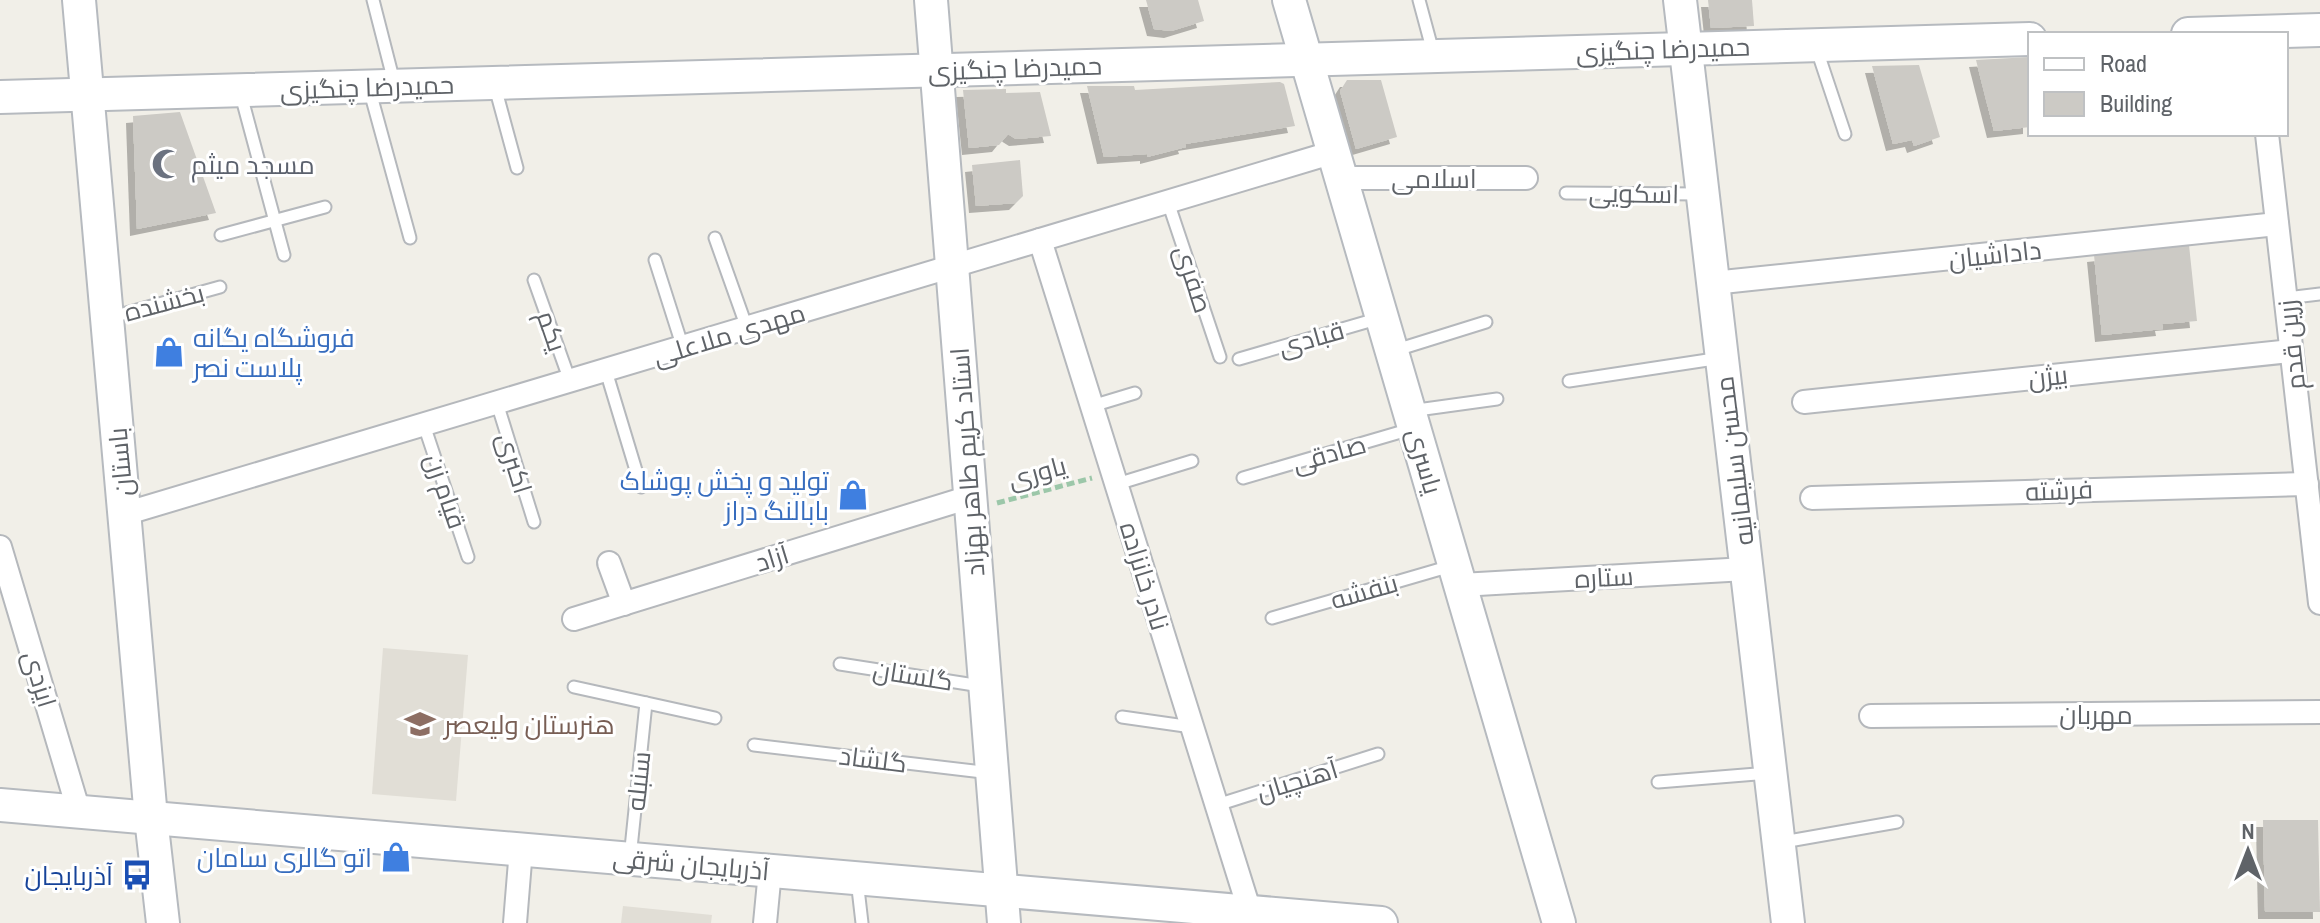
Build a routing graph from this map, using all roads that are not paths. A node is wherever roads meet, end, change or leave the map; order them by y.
1 (79, 0) edge
2 (373, 0) edge
3 (931, 0) edge
4 (1289, 0) edge
5 (1419, 0) edge
6 (1680, 0) edge
7 (2320, 30) edge
8 (2277, 32) edge
9 (2028, 39) edge
10 (1815, 45) junction
11 (1685, 49) junction
12 (1434, 56) junction
13 (1307, 59) junction
14 (937, 70) junction
15 (494, 83) junction
16 (382, 87) junction
17 (240, 90) junction
18 (88, 95) junction
19 (0, 97) edge
20 (1845, 134) dead end
21 (2267, 136) edge
22 (1338, 165) junction
23 (517, 168) dead end
24 (1526, 178) dead end
25 (1566, 193) dead end
26 (1702, 194) junction
27 (1168, 202) junction
28 (325, 207) dead end
29 (275, 221) junction
30 (2277, 224) junction
31 (221, 235) dead end
32 (410, 238) dead end
33 (715, 238) dead end
34 (1040, 240) junction
35 (284, 255) dead end
36 (655, 260) dead end
37 (952, 267) junction
38 (534, 280) dead end
39 (1713, 283) junction
40 (220, 287) dead end
41 (2320, 294) edge
42 (2286, 298) junction
43 (1382, 317) junction
44 (107, 318) junction
45 (1486, 322) dead end
46 (747, 328) junction
47 (683, 348) junction
48 (1392, 351) junction
49 (2291, 351) junction
50 (1220, 357) dead end
51 (1721, 358) junction
52 (1239, 359) dead end
53 (606, 371) junction
54 (570, 381) junction
55 (1569, 381) dead end
56 (1135, 393) dead end
57 (1497, 399) dead end
58 (1804, 402) dead end
59 (497, 403) junction
60 (1092, 406) junction
61 (1412, 420) junction
62 (424, 425) junction
63 (1192, 461) dead end
64 (1243, 478) dead end
65 (1115, 479) junction
66 (2307, 484) junction
67 (641, 487) dead end
68 (1812, 498) dead end
69 (970, 504) junction
70 (124, 514) junction
71 (534, 522) dead end
72 (0, 547) edge
73 (468, 557) dead end
74 (609, 563) dead end
75 (1746, 569) junction
76 (1458, 575) junction
77 (2320, 603) edge
78 (624, 604) junction
79 (1272, 618) dead end
80 (574, 619) dead end
81 (840, 664) dead end
82 (574, 687) dead end
83 (985, 687) junction
84 (646, 703) junction
85 (2320, 712) edge
86 (1871, 716) dead end
87 (1122, 717) dead end
88 (715, 718) dead end
89 (1192, 727) junction
90 (754, 745) dead end
91 (1378, 754) dead end
92 (1770, 772) junction
93 (992, 773) junction
94 (1658, 782) dead end
95 (0, 805) edge
96 (1217, 805) junction
97 (79, 812) junction
98 (151, 818) junction
99 (1897, 822) dead end
100 (1778, 843) junction
101 (521, 849) junction
102 (630, 859) junction
103 (770, 871) junction
104 (857, 878) junction
105 (1001, 891) junction
106 (1250, 912) junction
107 (1303, 920) edge
108 (163, 923) edge
109 (515, 923) edge
110 (765, 923) edge
111 (862, 923) edge
112 (1004, 923) edge
113 (1372, 923) edge
114 (1381, 923) edge
115 (1559, 923) edge
116 (1788, 923) edge

1 - 18 street, باستان
2 - 16 lane
3 - 14 street, استاد کریم طاهر بهزاد
4 - 13 street, یاسری
5 - 12 lane
6 - 11 street, محسن سلیمانیه
7 - 8 street
9 - 10 street, حمیدرضا چنگیزی
10 - 11 street, حمیدرضا چنگیزی
10 - 20 lane
11 - 12 street, حمیدرضا چنگیزی
11 - 26 street, محسن سلیمانیه
12 - 13 street, حمیدرضا چنگیزی
13 - 14 street, حمیدرضا چنگیزی
13 - 22 street, یاسری
14 - 15 street, حمیدرضا چنگیزی
14 - 37 street, استاد کریم طاهر بهزاد
15 - 16 street, حمیدرضا چنگیزی
15 - 23 lane
16 - 17 street, حمیدرضا چنگیزی
16 - 32 lane
17 - 18 street, حمیدرضا چنگیزی
17 - 29 lane
18 - 19 street, حمیدرضا چنگیزی
18 - 44 street, باستان
21 - 30 street, زرین قدم
22 - 24 street, اسلامی
22 - 27 street, مهدی ملاعلی
22 - 43 street, یاسری
25 - 26 lane, اسکویی
26 - 39 street, محسن سلیمانیه
27 - 34 street, مهدی ملاعلی
27 - 50 lane, صفری
28 - 29 lane
29 - 31 lane
29 - 35 lane
30 - 39 street, داداشیان
30 - 42 street, زرین قدم
33 - 46 lane
34 - 37 street, مهدی ملاعلی
34 - 60 street, نادر خانزاده
36 - 47 lane
37 - 46 street, مهدی ملاعلی
37 - 69 street, استاد کریم طاهر بهزاد
38 - 54 lane, یکم
39 - 51 street, محسن سلیمانیه
40 - 44 lane, بخشنده
41 - 42 lane
42 - 49 street, زرین قدم
43 - 48 street, یاسری
43 - 52 lane, قبادی
44 - 70 street, باستان
45 - 48 lane
46 - 47 street, مهدی ملاعلی
47 - 53 street, مهدی ملاعلی
48 - 61 street, یاسری
49 - 58 street, بیژن
49 - 66 street, زرین قدم
51 - 55 lane
51 - 75 street, محسن سلیمانیه
53 - 54 street, مهدی ملاعلی
53 - 67 lane
54 - 59 street, مهدی ملاعلی
56 - 60 lane
57 - 61 lane, صادقی
59 - 62 street, مهدی ملاعلی
59 - 71 lane, اکبری
60 - 65 street, نادر خانزاده
61 - 64 lane, صادقی
61 - 76 street, یاسری
62 - 70 street, مهدی ملاعلی
62 - 73 lane, قیام زن
63 - 65 lane
65 - 89 street, نادر خانزاده
66 - 68 street, فرشته
66 - 77 street, زرین قدم
69 - 78 street, آزاد
69 - 83 street, استاد کریم طاهر بهزاد
70 - 98 street, باستان
72 - 97 street, ایزدی
74 - 78 street
75 - 76 street, ستاره
75 - 92 street, محسن سلیمانیه
76 - 79 lane, بنفشه
76 - 115 street, یاسری
78 - 80 street, آزاد
81 - 83 lane, گلستان
82 - 84 lane
83 - 93 street, استاد کریم طاهر بهزاد
84 - 88 lane
84 - 102 lane, سنبله
85 - 86 street, مهربان
87 - 89 lane
89 - 96 street, نادر خانزاده
90 - 93 lane, گلشاد
91 - 96 lane, آهنچیان
92 - 94 lane
92 - 100 street, محسن سلیمانیه
93 - 105 street, استاد کریم طاهر بهزاد
95 - 97 street, آذربایجان شرقی
96 - 106 street, نادر خانزاده
97 - 98 street, آذربایجان شرقی
98 - 101 street, آذربایجان شرقی
98 - 108 street, باستان
99 - 100 lane
100 - 116 street, محسن سلیمانیه
101 - 102 street, آذربایجان شرقی
101 - 109 street
102 - 103 street, آذربایجان شرقی
103 - 104 street, آذربایجان شرقی
103 - 110 street
104 - 105 street, آذربایجان شرقی
104 - 111 lane
105 - 106 street, آذربایجان شرقی
105 - 112 street, استاد کریم طاهر بهزاد
106 - 107 street, آذربایجان شرقی
107 - 113 street, آذربایجان شرقی
113 - 114 street, آذربایجان شرقی

